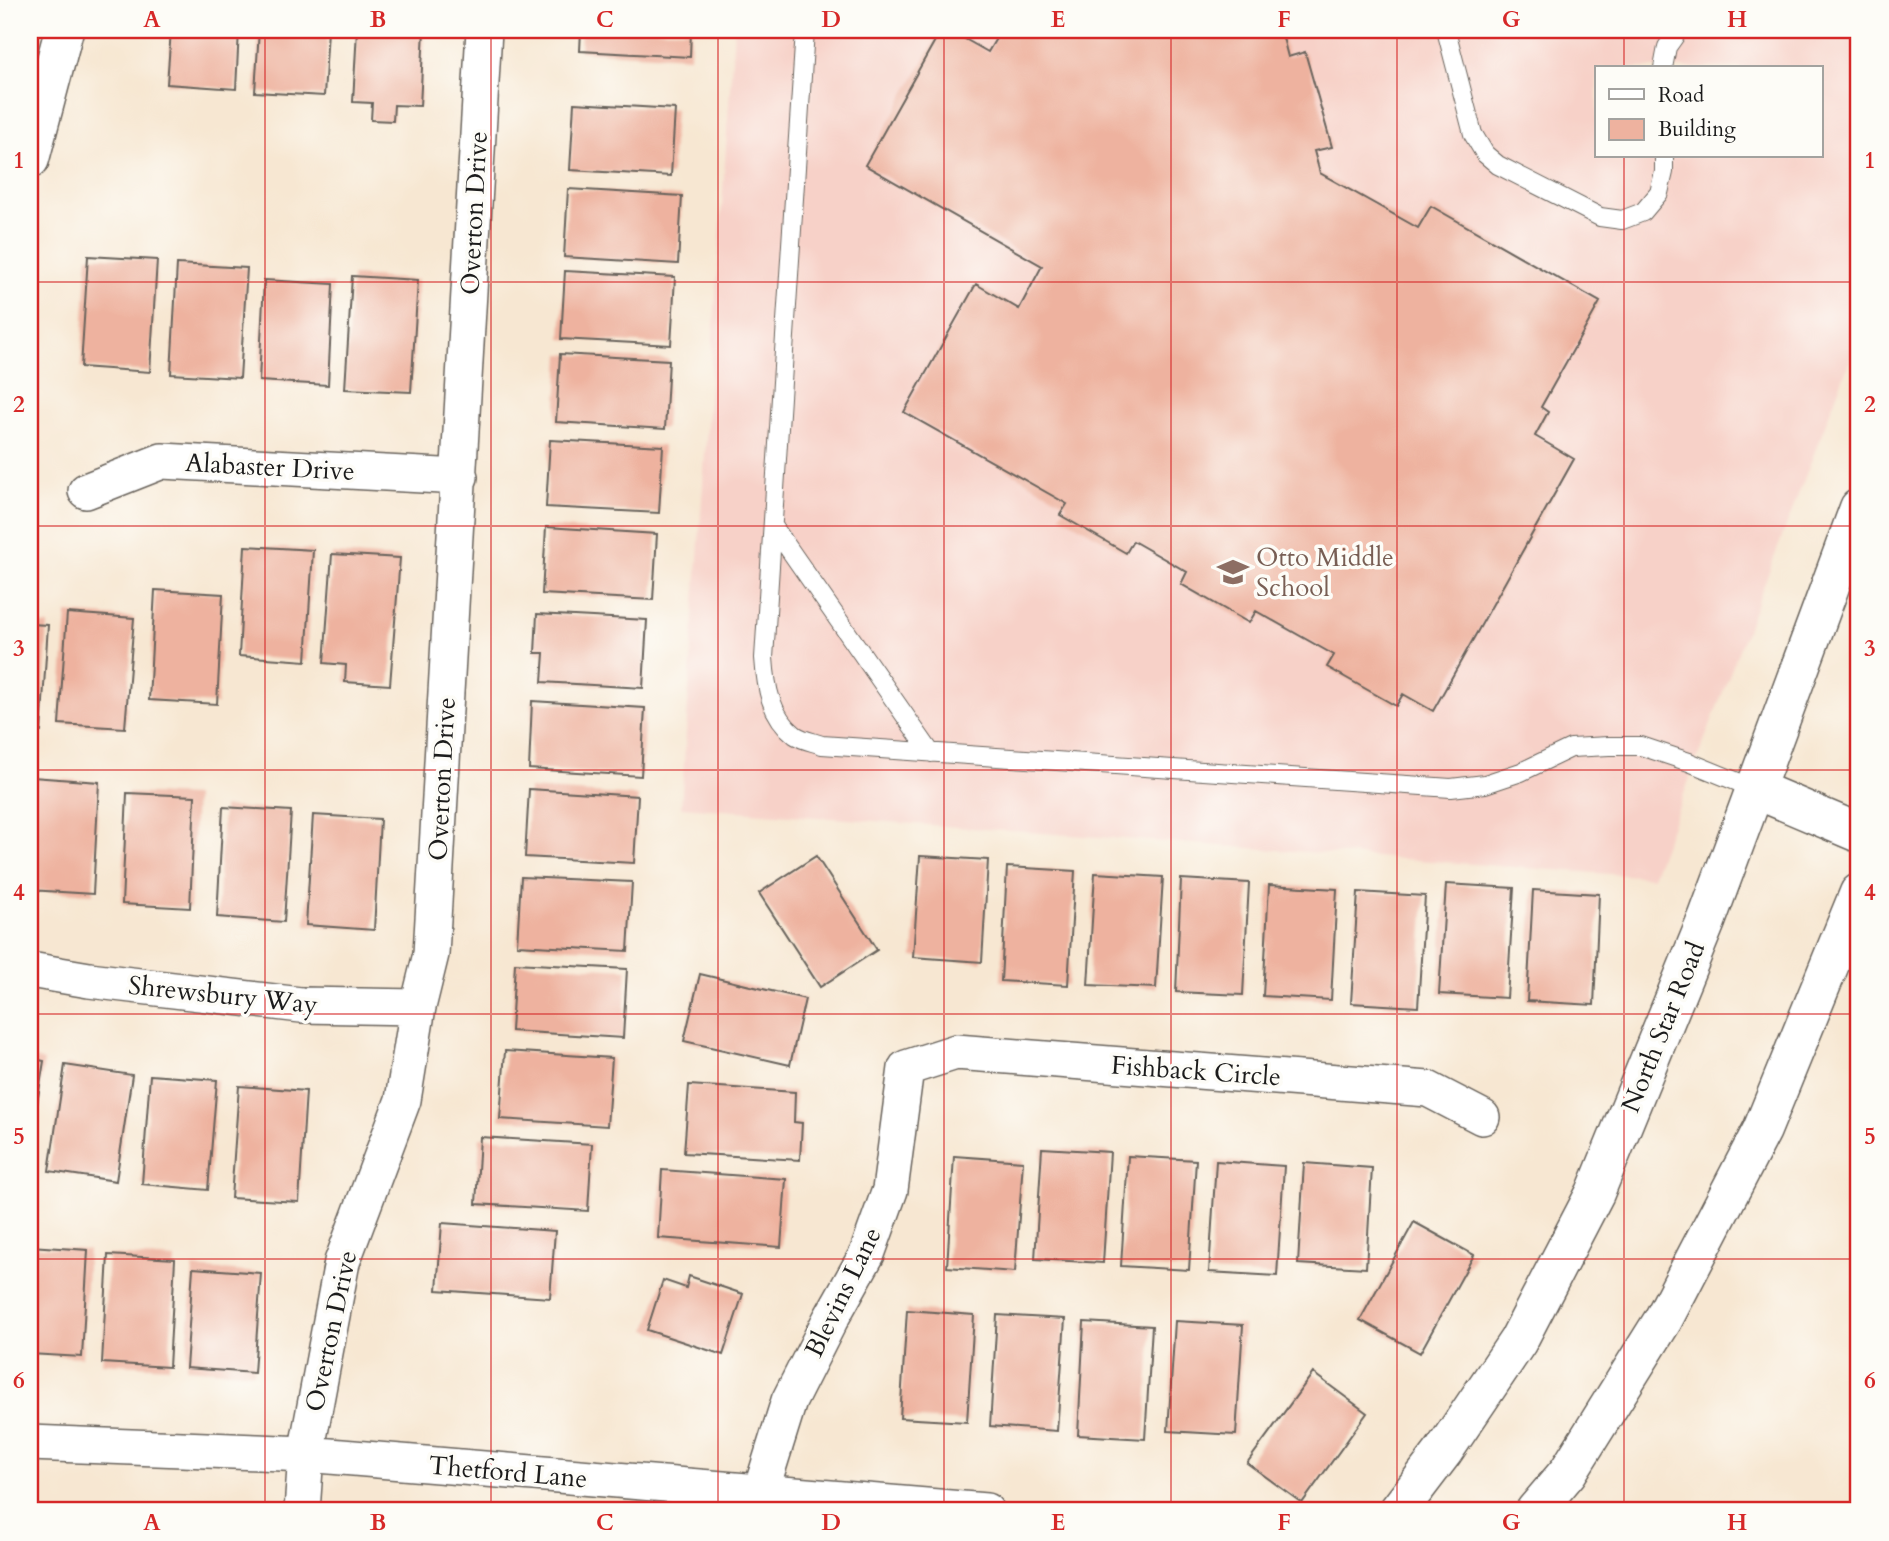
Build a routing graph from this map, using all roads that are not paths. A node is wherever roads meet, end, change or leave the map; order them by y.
1 (64, 30) edge
2 (484, 30) edge
3 (805, 30) edge
4 (1446, 30) edge
5 (1679, 30) edge
6 (1663, 66) edge
7 (1664, 158) edge
8 (30, 159) edge
9 (460, 477) junction
10 (86, 491) dead end
11 (1859, 508) edge
12 (773, 526) junction
13 (931, 754) junction
14 (1755, 789) junction
15 (1859, 833) edge
16 (1859, 893) edge
17 (30, 970) edge
18 (418, 1007) junction
19 (906, 1068) joint
20 (1482, 1117) dead end
21 (30, 1443) edge
22 (306, 1454) junction
23 (759, 1502) edge
24 (302, 1511) edge
25 (986, 1511) edge
26 (1398, 1511) edge
27 (1535, 1511) edge

1 - 8 main road
2 - 9 street, Overton Drive
3 - 12 lane
4 - 7 lane
5 - 6 lane
9 - 10 street, Alabaster Drive
9 - 18 street, Overton Drive
11 - 14 main road, North Star Road
12 - 13 lane
12 - 13 lane
13 - 14 lane
14 - 15 main road
14 - 26 main road, North Star Road
16 - 27 main road
17 - 18 street, Shrewsbury Way
18 - 22 street, Overton Drive
19 - 20 street, Fishback Circle
19 - 23 street, Blevins Lane
21 - 22 street, Thetford Lane
22 - 23 street, Thetford Lane
22 - 24 street, Overton Drive
23 - 25 street, Thetford Lane

